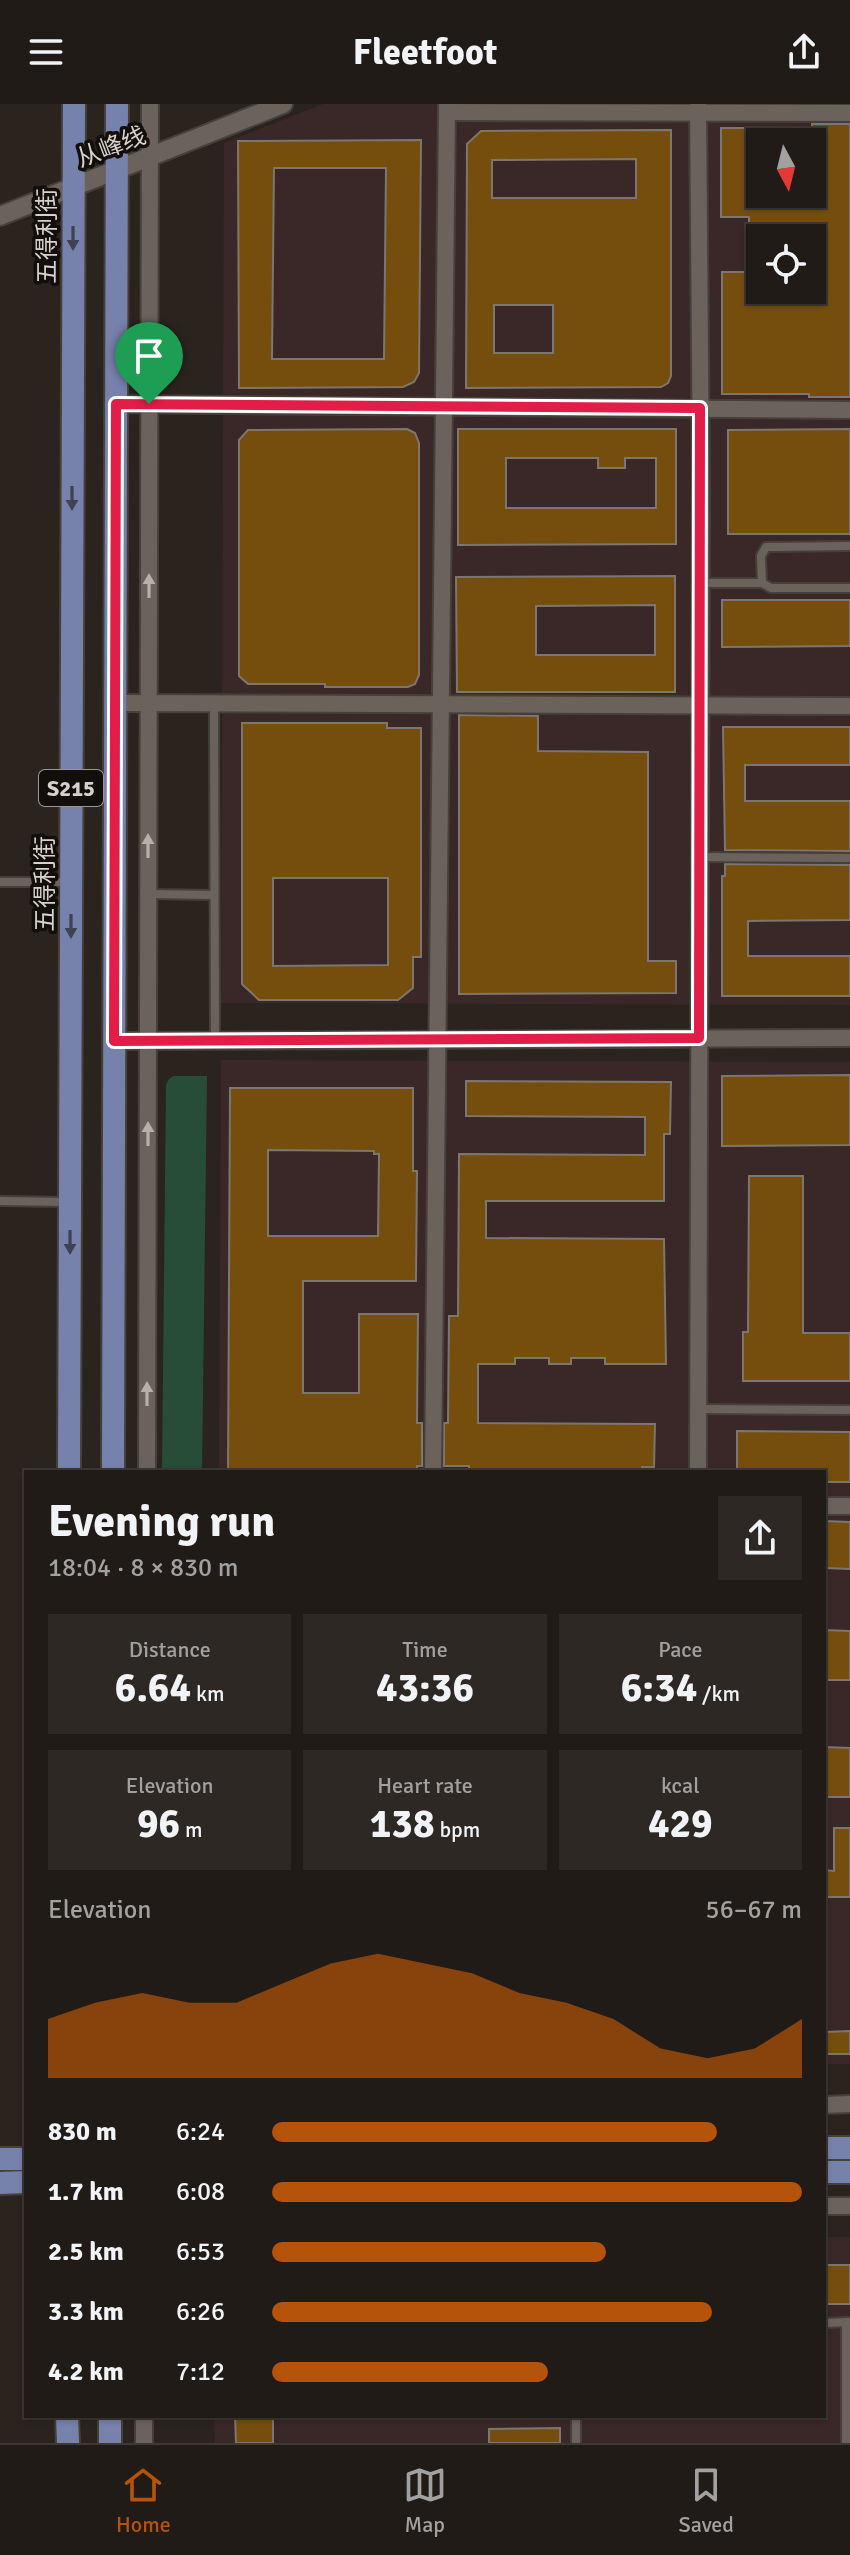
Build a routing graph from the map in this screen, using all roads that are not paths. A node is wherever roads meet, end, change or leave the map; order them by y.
1 (74, 104) edge
2 (117, 104) edge
3 (150, 104) edge
4 (283, 104) edge
5 (447, 108) edge
6 (698, 108) edge
7 (850, 113) edge
8 (150, 158) junction
9 (117, 171) junction
10 (73, 187) junction
11 (0, 216) edge
12 (116, 404) junction
13 (149, 404) junction
14 (444, 407) junction
15 (700, 408) junction
16 (850, 410) edge
17 (850, 546) edge
18 (700, 583) junction
19 (762, 583) junction
20 (850, 588) edge
21 (115, 703) junction
22 (149, 704) junction
23 (214, 704) junction
24 (441, 705) junction
25 (700, 706) junction
26 (850, 706) edge
27 (699, 857) junction
28 (850, 858) edge
29 (0, 882) edge
30 (71, 882) junction
31 (148, 894) junction
32 (214, 895) junction
33 (699, 1038) junction
34 (850, 1038) edge
35 (437, 1040) junction
36 (114, 1041) junction
37 (148, 1041) junction
38 (215, 1041) junction
39 (0, 1201) edge
40 (70, 1202) junction
41 (698, 1409) junction
42 (850, 1410) edge
43 (69, 1470) edge
44 (113, 1470) edge
45 (147, 1470) edge
46 (433, 1470) edge
47 (698, 1470) edge
48 (826, 1506) edge
49 (850, 1506) edge
50 (850, 2104) edge
51 (826, 2105) edge
52 (826, 2148) edge
53 (850, 2148) edge
54 (0, 2159) edge
55 (24, 2159) edge
56 (826, 2172) edge
57 (850, 2172) edge
58 (24, 2182) edge
59 (0, 2183) edge
60 (826, 2206) edge
61 (850, 2206) edge
62 (848, 2322) edge
63 (826, 2323) edge
64 (67, 2418) edge
65 (110, 2418) edge
66 (144, 2418) edge
67 (576, 2418) edge
68 (68, 2443) edge
69 (110, 2443) edge
70 (144, 2443) edge
71 (576, 2443) edge
72 (846, 2443) edge

1 - 10 main road, 五得利街 / S215
2 - 9 main road, S215
3 - 8 street
4 - 8 street, 从峰线
5 - 6 street
5 - 14 street
6 - 7 street
6 - 15 street
8 - 9 street, 从峰线
8 - 13 street
9 - 10 street, 从峰线
9 - 12 main road, S215
10 - 11 street, 从峰线
10 -> 30 main road, 五得利街 / S215
12 - 13 street
12 - 21 main road, S215
13 - 14 street
22 -> 13 street
14 - 15 street
14 - 24 street
15 - 16 street
15 - 18 street
17 - 19 lane
18 - 19 lane
18 - 25 street
19 - 20 lane
21 - 22 street
21 - 36 main road, S215
22 - 23 street
31 -> 22 street
23 - 24 street
23 - 32 lane
24 - 25 street
24 - 35 street
25 - 26 street
25 - 27 street
27 - 28 lane
27 - 33 street
29 - 30 lane
30 -> 40 main road, 五得利街 / S215
31 - 32 lane
31 - 37 street
32 - 38 lane
33 - 34 street
33 - 35 street
33 - 41 street
35 - 38 street
35 - 46 street
36 - 37 street
36 - 44 main road, S215
37 - 38 street
45 -> 37 street
39 - 40 lane
40 -> 43 main road, 五得利街 / S215
41 - 42 lane
41 - 47 street
48 - 49 street
50 - 51 street
52 - 53 main road
54 - 55 main road
56 - 57 main road
58 - 59 main road
60 - 61 street
62 - 63 lane
62 - 72 lane
64 - 68 main road
65 - 69 main road
66 - 70 street
67 - 71 lane

